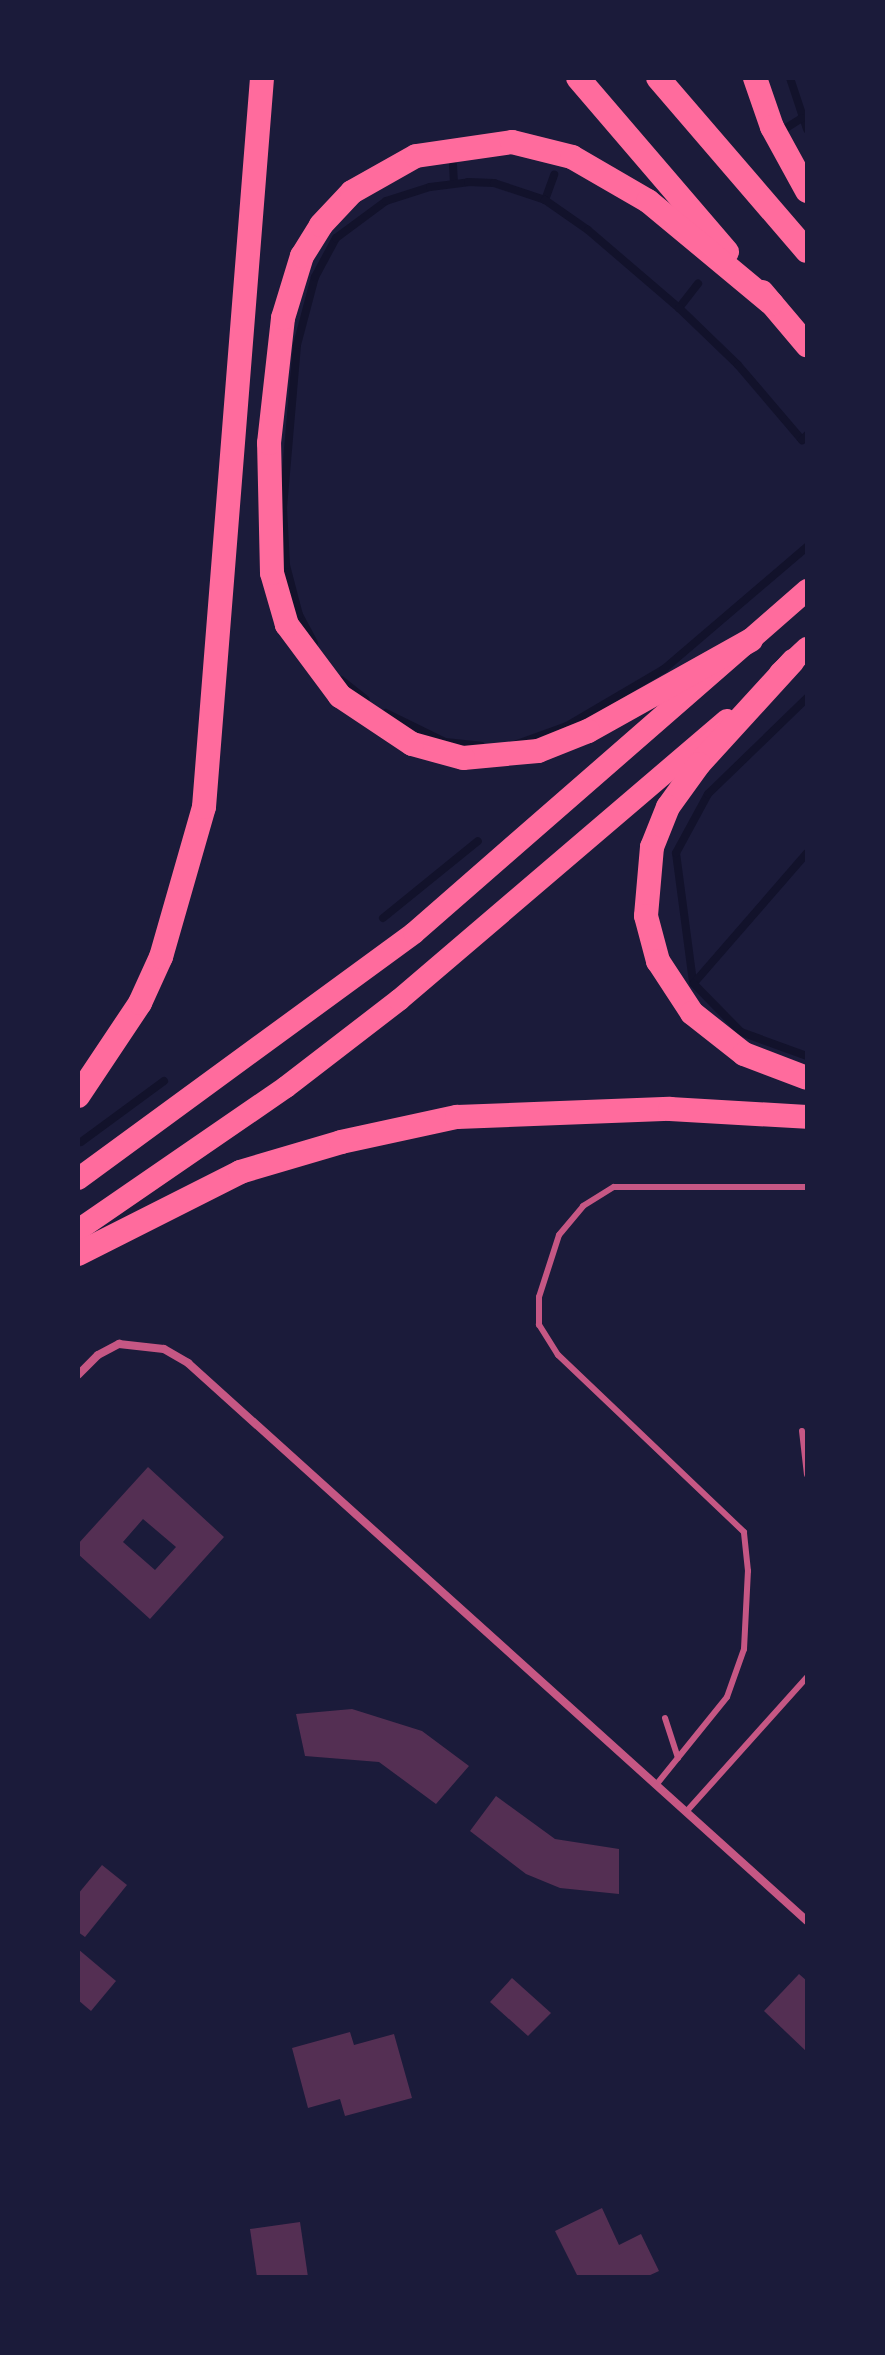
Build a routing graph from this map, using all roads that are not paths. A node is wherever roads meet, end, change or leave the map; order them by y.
1 (262, 78) edge
2 (578, 78) edge
3 (658, 78) edge
4 (755, 78) edge
5 (807, 191) edge
6 (807, 251) edge
7 (772, 304) junction
8 (807, 345) edge
9 (807, 590) edge
10 (751, 640) junction
11 (800, 654) edge
12 (807, 1078) edge
13 (78, 1096) edge
14 (807, 1117) edge
15 (78, 1179) edge
16 (807, 1187) edge
17 (78, 1230) edge
18 (78, 1254) edge
19 (78, 1375) edge
20 (802, 1431) dead end
21 (807, 1475) edge
22 (807, 1677) edge
23 (665, 1718) dead end
24 (678, 1758) junction
25 (656, 1785) junction
26 (686, 1812) junction
27 (807, 1921) edge

1 - 13 highway
2 - 7 highway
3 - 6 highway
4 - 5 highway
7 - 8 highway
7 - 10 highway
9 - 10 highway
10 - 15 highway
11 - 12 highway
11 - 17 highway
14 - 18 highway
16 - 24 lane
19 - 25 street
20 - 21 lane
22 - 26 lane
23 - 24 lane
24 - 25 lane
25 - 26 street
26 - 27 street

